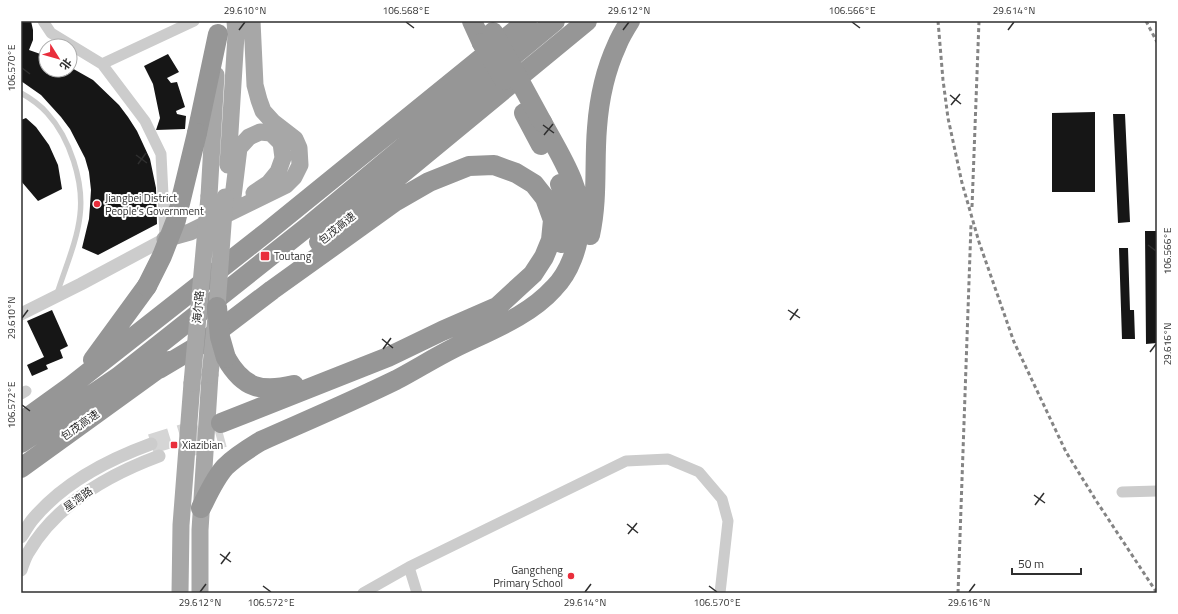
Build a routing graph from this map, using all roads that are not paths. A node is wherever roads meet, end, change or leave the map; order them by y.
1 (43, 21) edge
2 (194, 21) edge
3 (235, 21) edge
4 (252, 21) edge
5 (472, 21) edge
6 (527, 21) edge
7 (555, 21) edge
8 (587, 21) edge
9 (630, 21) edge
10 (218, 28) edge
11 (487, 32) edge
12 (102, 64) junction
13 (21, 92) edge
14 (222, 197) junction
15 (165, 239) junction
16 (56, 297) junction
17 (217, 307) junction
18 (21, 314) edge
19 (500, 316) junction
20 (442, 330) junction
21 (453, 349) junction
22 (159, 369) junction
23 (71, 386) junction
24 (103, 409) junction
25 (21, 422) edge
26 (21, 444) edge
27 (151, 444) tunnel mouth
28 (159, 456) tunnel mouth
29 (21, 468) edge
30 (21, 481) edge
31 (1157, 491) edge
32 (1122, 492) dead end
33 (201, 508) junction
34 (21, 537) edge
35 (409, 567) junction
36 (21, 570) edge
37 (180, 593) edge
38 (200, 593) edge
39 (363, 593) edge
40 (417, 593) edge
41 (720, 593) edge

1 - 12 street
2 - 12 street
3 - 14 main road, 海尔路
4 - 15 main road
5 - 11 highway
6 - 23 highway
7 - 26 highway, 包茂高速
8 - 22 highway, 包茂高速
9 - 19 highway
10 - 14 main road, 海尔路
10 - 23 highway, bridge
11 - 19 highway, bridge
11 - 19 highway, bridge
12 - 15 street
13 - 16 lane
14 - 15 main road
14 - 17 main road, 海尔路, bridge
14 - 37 main road, 海尔路, bridge
15 - 16 street
16 - 18 street
17 - 20 highway, bridge
17 - 33 main road, 海尔路, bridge
19 - 20 highway
19 - 21 highway
19 - 22 highway
20 - 21 highway
21 - 33 highway
22 - 24 highway, 包茂高速
23 - 25 highway
24 - 29 highway, 包茂高速
24 - 30 highway
27 - 34 street, 星湾路
28 - 36 street, 星湾路
31 - 32 street
33 - 38 main road, 海尔路
35 - 39 street
35 - 40 street
35 - 41 street

